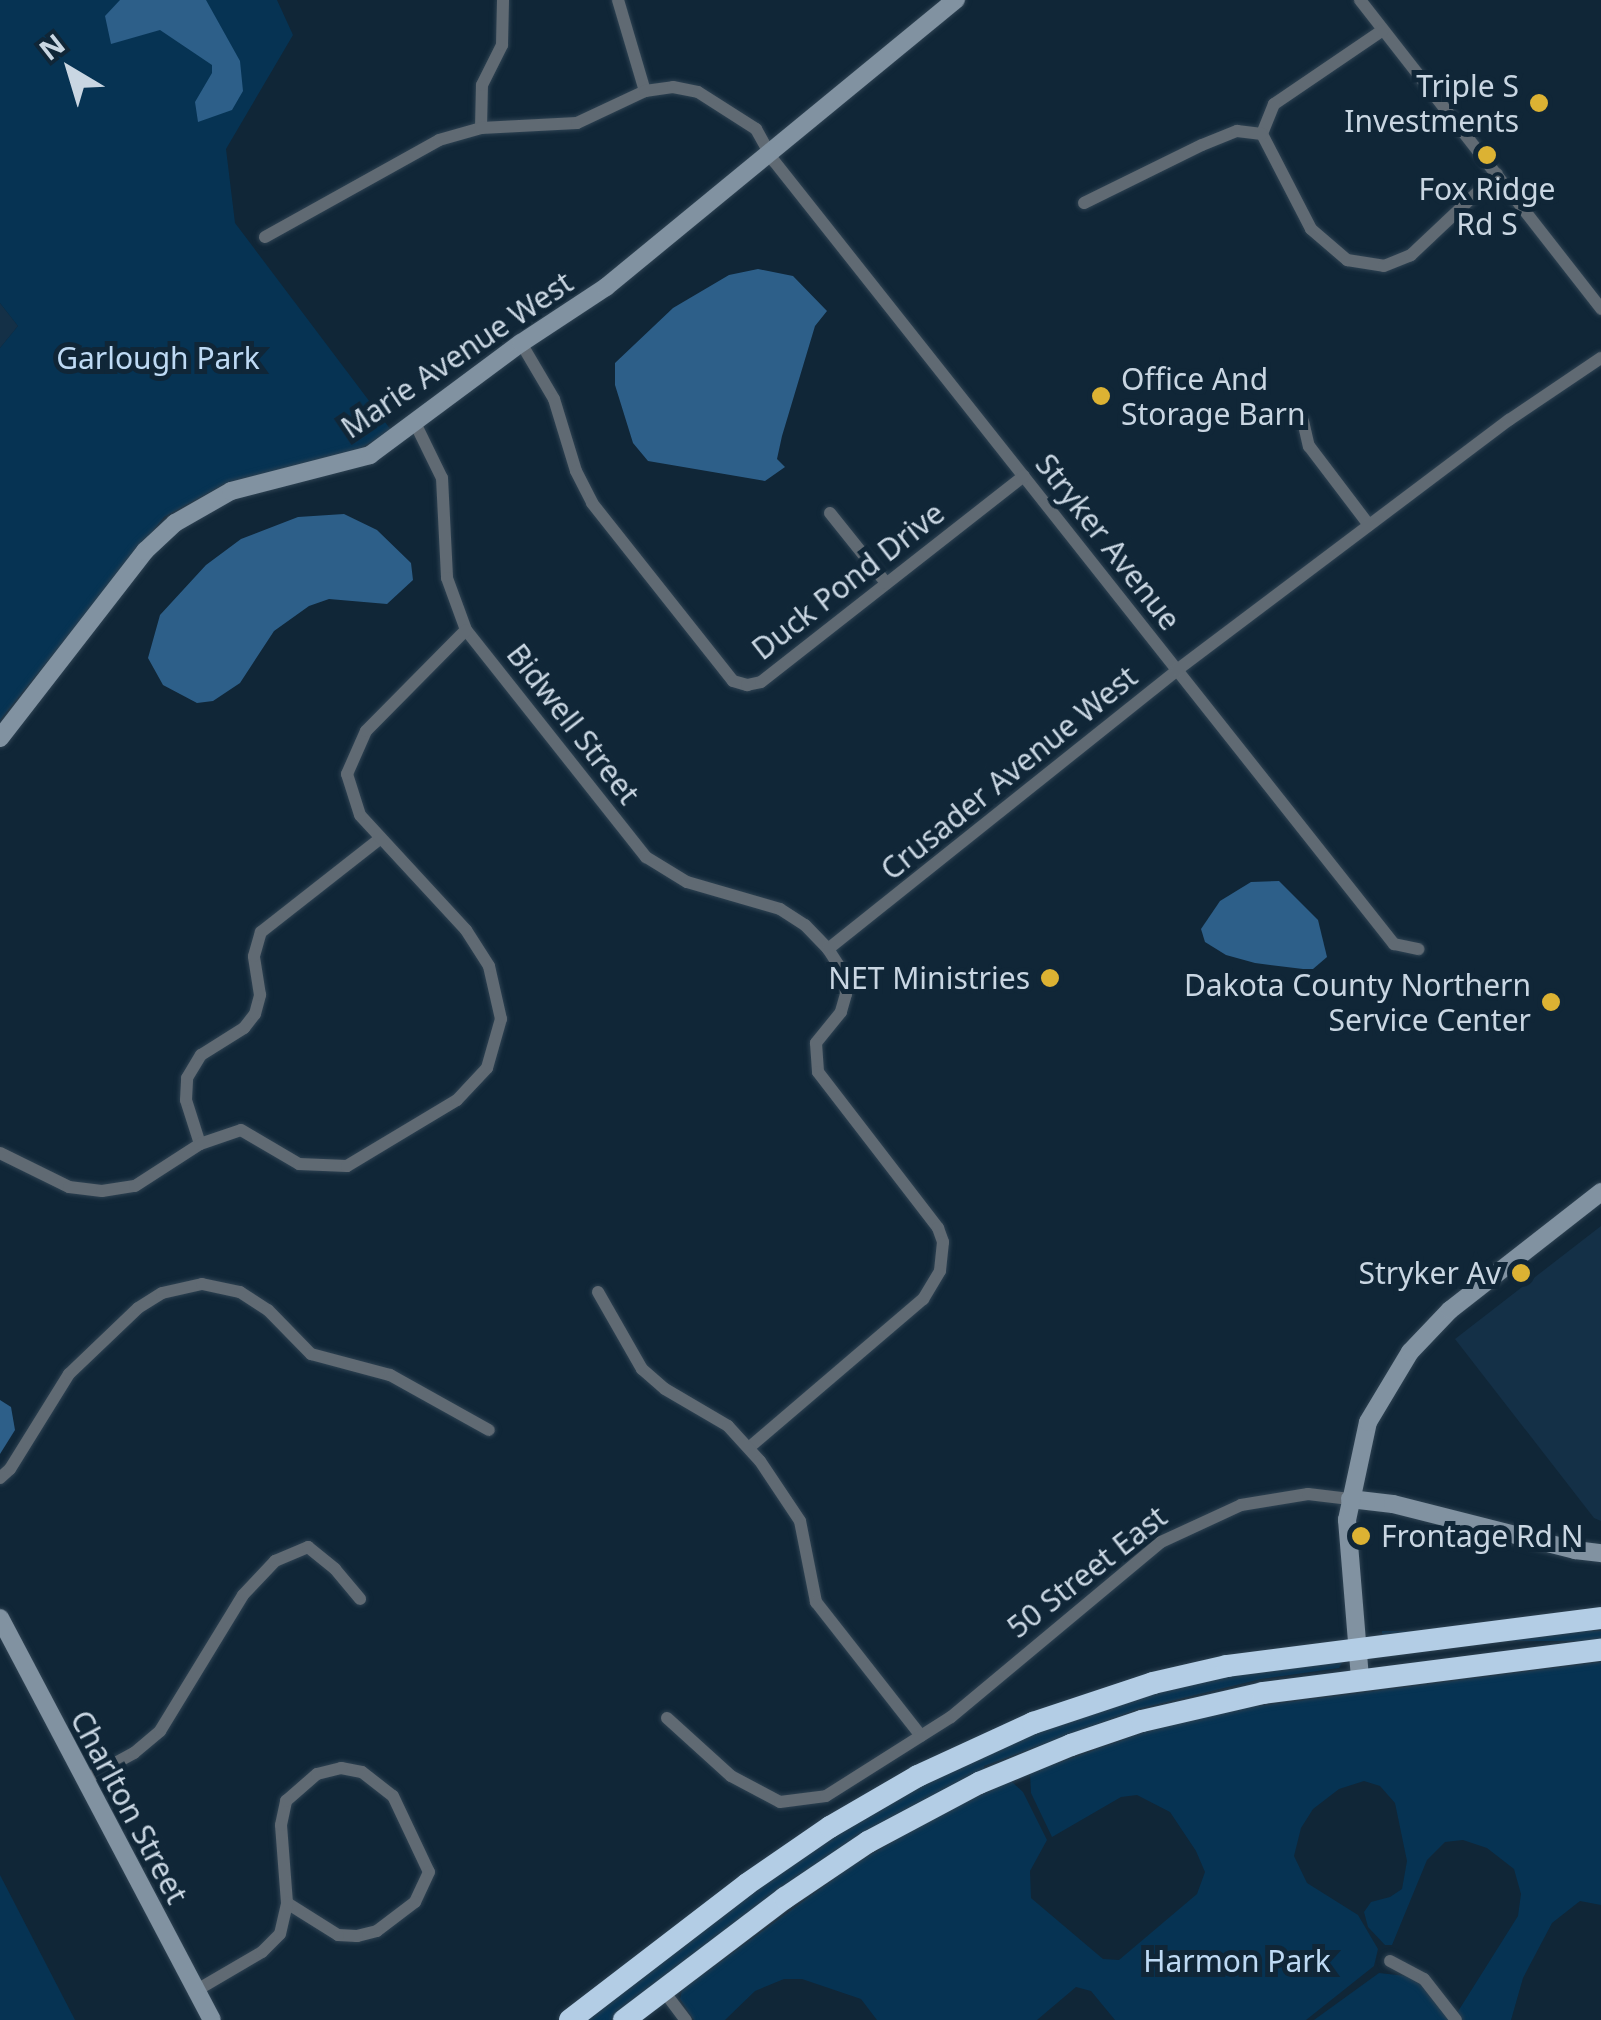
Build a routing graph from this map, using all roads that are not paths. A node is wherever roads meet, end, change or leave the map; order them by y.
1 (503, 0) edge
2 (618, 0) edge
3 (956, 0) edge
4 (1360, 0) edge
5 (1383, 30) junction
6 (645, 91) junction
7 (480, 128) junction
8 (1262, 134) junction
9 (768, 152) junction
10 (1497, 174) junction
11 (1084, 203) dead end
12 (265, 237) dead end
13 (1601, 309) edge
14 (521, 343) junction
15 (1601, 358) edge
16 (1303, 421) dead end
17 (415, 423) junction
18 (1024, 476) junction
19 (830, 513) dead end
20 (1369, 525) junction
21 (886, 584) junction
22 (466, 630) junction
23 (1177, 670) junction
24 (0, 738) edge
25 (381, 838) junction
26 (828, 949) junction
27 (1418, 949) dead end
28 (200, 1144) junction
29 (0, 1152) edge
30 (1601, 1192) edge
31 (598, 1292) dead end
32 (489, 1430) dead end
33 (750, 1448) junction
34 (0, 1478) edge
35 (1350, 1499) junction
36 (1601, 1553) edge
37 (360, 1599) dead end
38 (0, 1618) edge
39 (1601, 1618) edge
40 (1356, 1646) junction
41 (1601, 1650) edge
42 (1360, 1678) junction
43 (667, 1718) dead end
44 (921, 1736) junction
45 (84, 1780) junction
46 (287, 1902) junction
47 (1390, 1961) dead end
48 (197, 1990) junction
49 (663, 1990) junction
50 (212, 2020) edge
51 (574, 2020) edge
52 (624, 2020) edge
53 (686, 2020) edge
54 (1456, 2020) edge

1 - 7 street
2 - 6 street
3 - 9 street, Marie Avenue West
4 - 5 street
5 - 8 street
5 - 10 street
6 - 7 street
6 - 9 street, Stryker Avenue
7 - 12 street
8 - 10 street
8 - 11 street
9 - 14 street, Marie Avenue West
9 - 18 street, Stryker Avenue
10 - 13 street
14 - 17 street, Marie Avenue West
14 - 21 street, Duck Pond Drive
15 - 20 street, Crusader Avenue West
16 - 20 street
17 - 22 street, Bidwell Street
17 - 24 street, Marie Avenue West
18 - 21 street, Duck Pond Drive
18 - 23 street, Stryker Avenue
19 - 21 street
20 - 23 street, Crusader Avenue West
22 - 25 street
22 - 26 street, Bidwell Street
23 - 26 street, Crusader Avenue West
23 - 27 street, Stryker Avenue
25 - 28 street
25 - 28 street
26 - 33 street
28 - 29 street
30 - 35 street
31 - 33 street
32 - 34 street
33 - 44 street
35 - 36 street, 50 Street East
35 - 40 street
35 - 44 street, 50 Street East
37 - 45 street
38 - 45 street, Charlton Street
39 - 40 highway
40 - 42 street
40 - 51 highway
41 - 42 highway
42 - 49 highway
43 - 44 street, 50 Street East
45 - 48 street, Charlton Street
46 - 46 street
46 - 48 street
47 - 54 street
48 - 50 street, Charlton Street
49 - 52 highway
49 - 53 street

